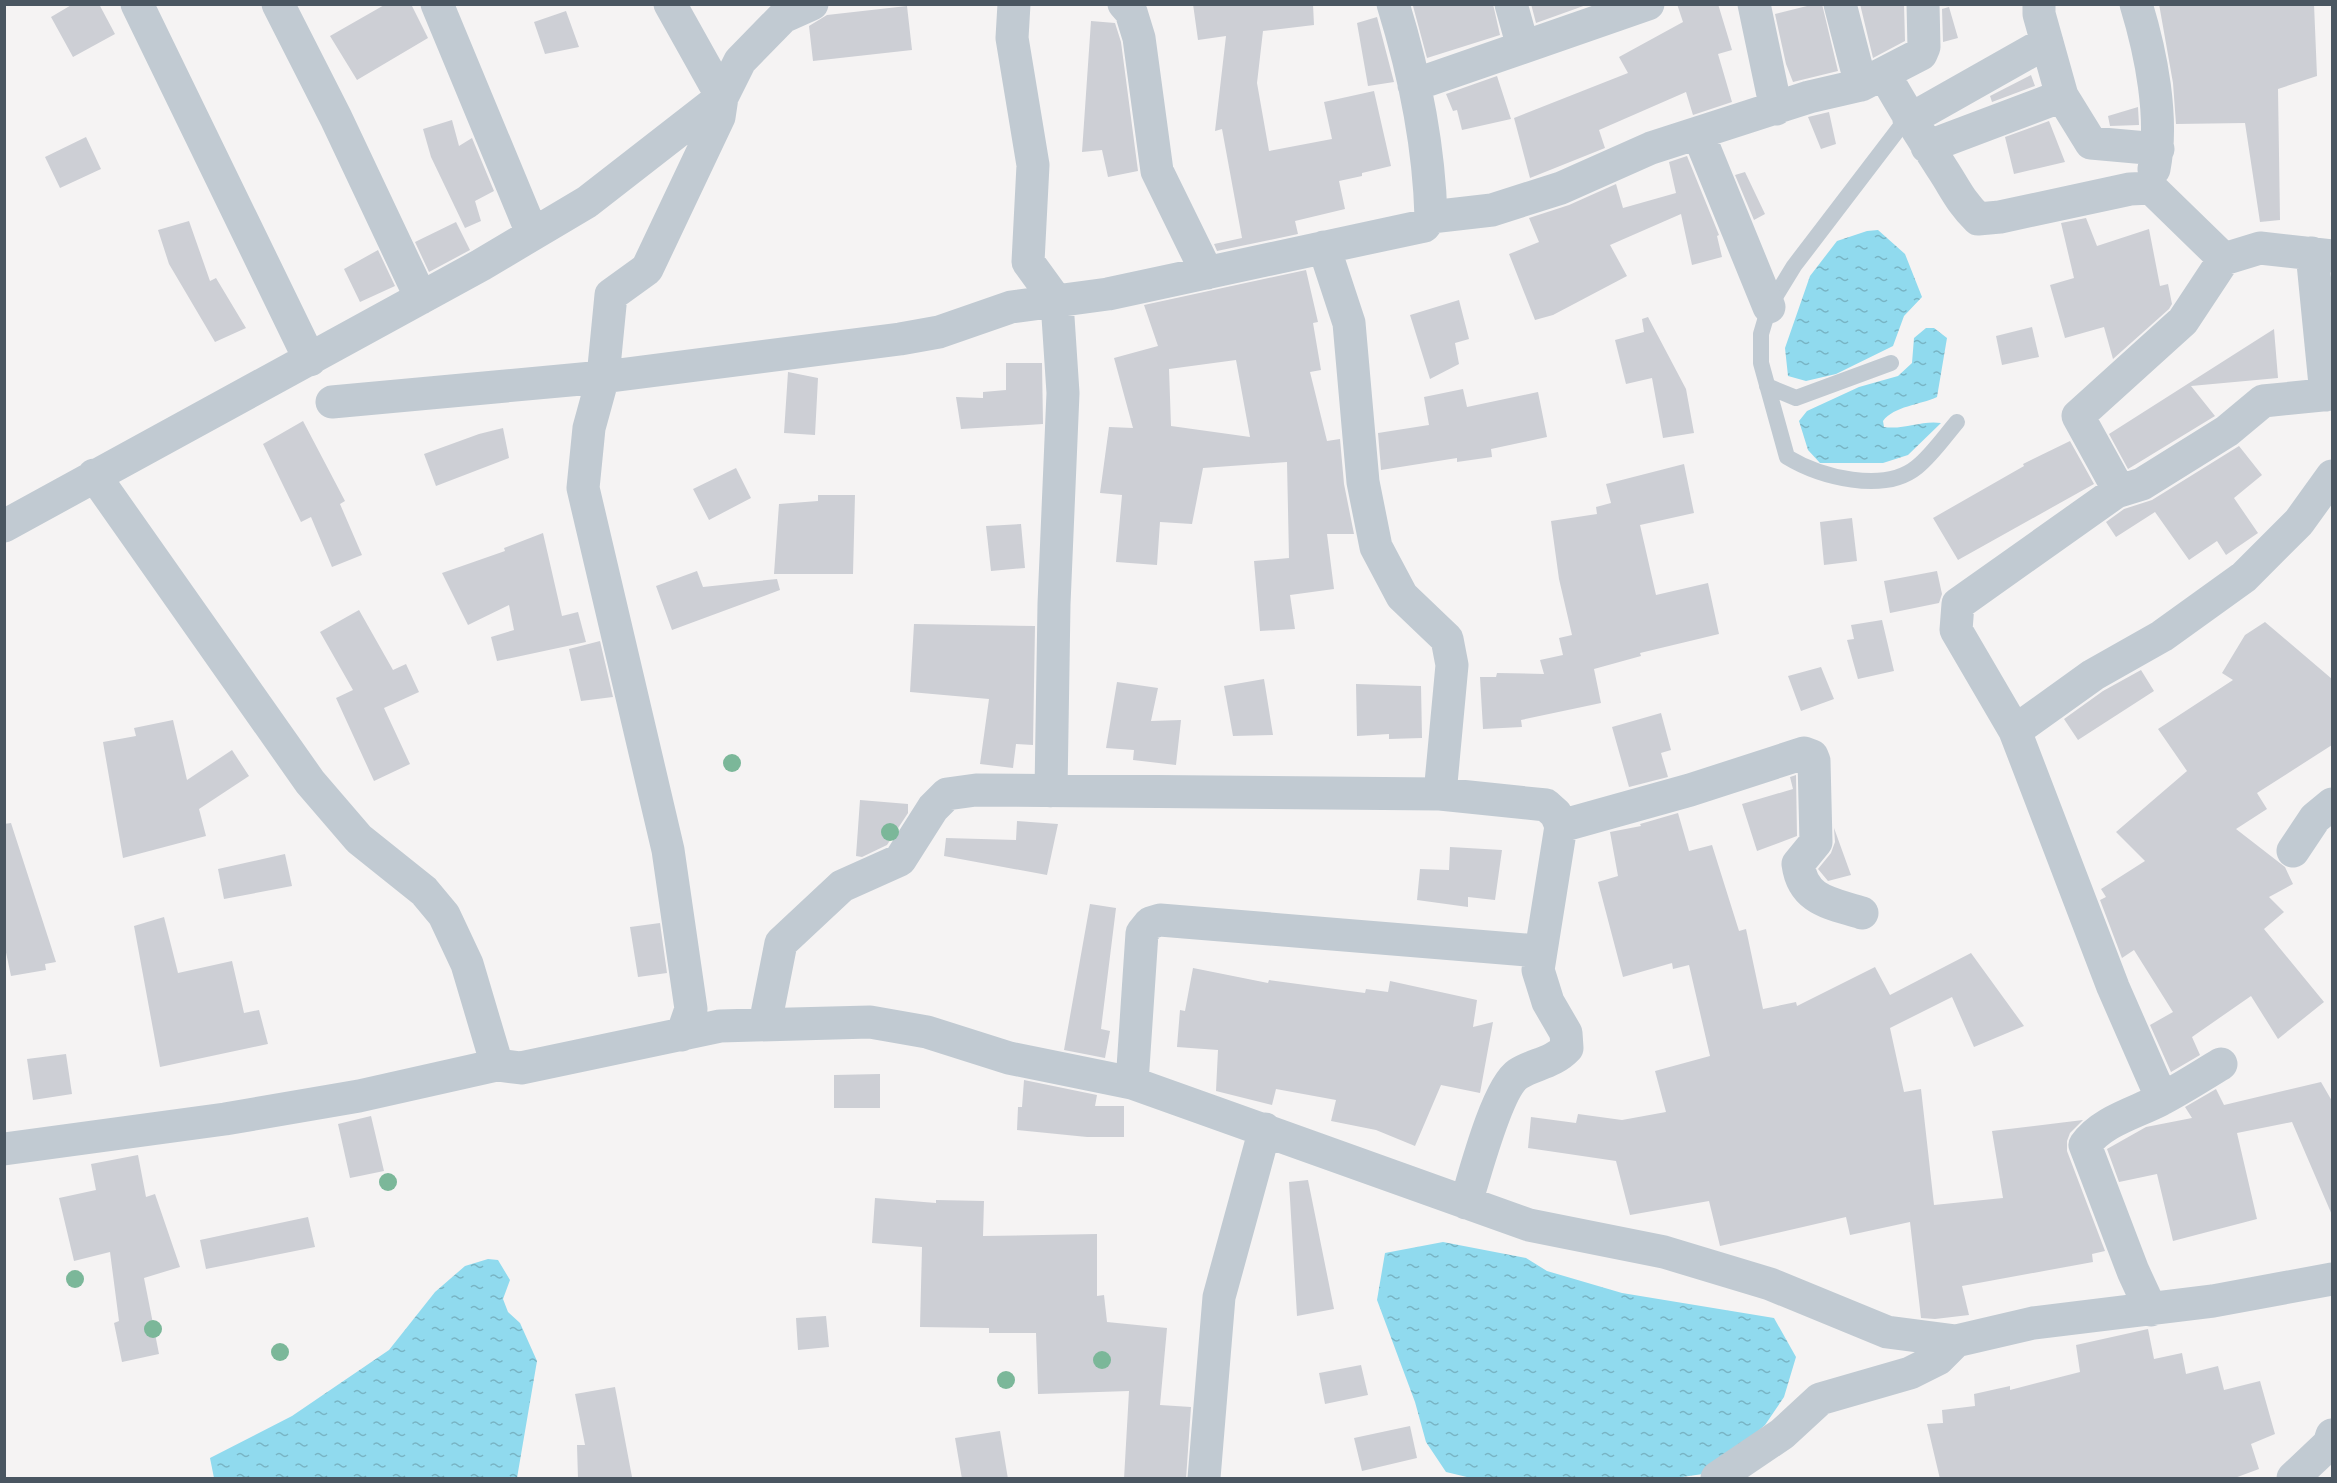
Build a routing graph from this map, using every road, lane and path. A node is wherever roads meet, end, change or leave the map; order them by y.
1 (137, 4) edge
2 (278, 4) edge
3 (437, 4) edge
4 (670, 4) edge
5 (812, 4) edge
6 (1014, 4) edge
7 (1124, 4) edge
8 (1393, 4) edge
9 (1511, 4) edge
10 (1648, 4) edge
11 (1754, 4) edge
12 (1840, 4) edge
13 (1923, 4) edge
14 (2039, 4) edge
15 (2136, 4) edge
16 (2047, 42) junction
17 (1523, 47) junction
18 (1872, 79) junction
19 (1414, 85) junction
20 (2062, 96) junction
21 (722, 98) junction
22 (1776, 109) junction
23 (1908, 119) junction
24 (1698, 133) junction
25 (1927, 147) junction
26 (2158, 149) junction
27 (2151, 188) junction
28 (1431, 217) junction
29 (532, 233) junction
30 (1324, 247) junction
31 (2322, 255) edge
32 (2224, 259) junction
33 (1207, 273) junction
34 (421, 298) junction
35 (1057, 302) junction
36 (1769, 307) junction
37 (310, 360) junction
38 (1891, 363) dead end
39 (603, 377) junction
40 (1767, 386) junction
41 (2329, 395) edge
42 (332, 402) dead end
43 (1957, 422) dead end
44 (94, 475) junction
45 (2332, 476) edge
46 (2116, 492) junction
47 (4, 526) edge
48 (2014, 731) junction
49 (1052, 791) junction
50 (1440, 794) junction
51 (2332, 804) edge
52 (1561, 826) junction
53 (2294, 851) dead end
54 (1862, 913) dead end
55 (1539, 951) junction
56 (765, 1024) junction
57 (681, 1035) junction
58 (2221, 1064) dead end
59 (497, 1065) junction
60 (1132, 1083) junction
61 (2162, 1099) junction
62 (1265, 1129) junction
63 (4, 1149) edge
64 (1466, 1203) junction
65 (2332, 1279) edge
66 (2332, 1285) edge
67 (2151, 1310) junction
68 (1956, 1341) junction
69 (2332, 1435) edge
70 (1204, 1479) edge
71 (1717, 1479) edge
72 (2293, 1479) edge

1 - 37 street
2 - 34 street
3 - 29 street
4 - 21 street
5 - 21 street
6 - 35 street
7 - 33 street
8 - 19 street
9 - 17 street
10 - 17 street
11 - 22 street
12 - 18 street
13 - 18 street
14 - 16 street
15 - 26 street
16 - 20 street
16 - 23 street
17 - 19 street
18 - 22 street
18 - 23 street
19 - 28 street
20 - 25 street
20 - 26 street
21 - 29 street
21 - 39 street
22 - 24 street
23 - 25 street
23 - 36 lane
24 - 28 street
24 - 36 street
25 - 27 street
26 - 27 street
27 - 32 street
28 - 30 street
29 - 34 street
30 - 33 street
30 - 50 street
31 - 32 street
31 - 41 street
32 - 46 street
33 - 35 street
34 - 37 street
35 - 39 street
35 - 49 street
36 - 40 lane
37 - 44 street
38 - 40 lane
39 - 42 street
39 - 57 street
40 - 43 lane
41 - 46 street
44 - 47 street
44 - 59 street
45 - 48 street
46 - 48 street
48 - 61 street
49 - 50 street
49 - 56 street
50 - 52 street
51 - 53 street
52 - 54 street
52 - 55 street
55 - 60 street
55 - 64 street
56 - 57 street
56 - 60 street
57 - 59 street
58 - 61 street
59 - 63 street
60 - 62 street
61 - 67 street
62 - 64 street
62 - 70 street
64 - 68 street
65 - 66 street
65 - 67 street
67 - 68 street
68 - 71 street
69 - 72 street

